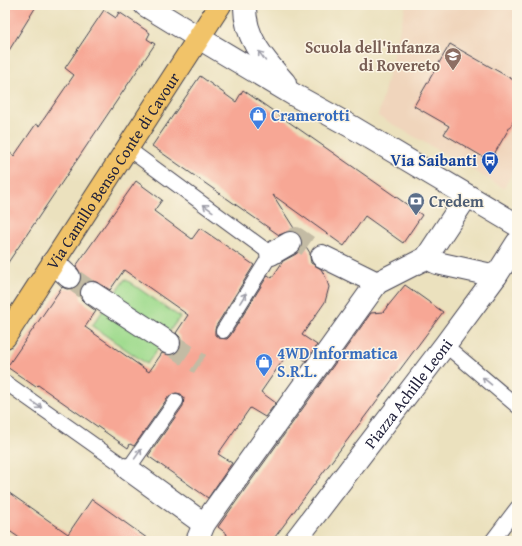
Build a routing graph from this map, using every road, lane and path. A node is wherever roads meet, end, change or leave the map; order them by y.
1 (145, 5) edge
2 (220, 5) edge
3 (245, 5) edge
4 (198, 38) junction
5 (296, 96) junction
6 (127, 148) junction
7 (467, 196) junction
8 (517, 225) edge
9 (290, 243) tunnel mouth
10 (517, 243) edge
11 (271, 254) junction
12 (322, 256) tunnel mouth
13 (426, 258) junction
14 (53, 262) junction
15 (496, 276) junction
16 (69, 277) tunnel mouth
17 (377, 283) junction
18 (92, 293) tunnel mouth
19 (222, 331) dead end
20 (5, 337) edge
21 (169, 343) tunnel mouth
22 (445, 345) junction
23 (5, 382) edge
24 (176, 401) dead end
25 (517, 406) edge
26 (128, 469) junction
27 (517, 508) edge
28 (200, 533) edge
29 (294, 541) edge
30 (492, 541) edge

1 - 4 street
2 - 4 main road, Via Camillo Benso Conte di Cavour
5 -> 3 street
4 - 5 street
4 - 6 main road, Via Camillo Benso Conte di Cavour
5 - 7 street
11 -> 6 lane
6 - 14 main road, Via Camillo Benso Conte di Cavour
7 - 8 street
7 - 13 street
9 - 11 street
10 - 15 street, Piazza Achille Leoni
19 -> 11 lane
12 - 17 street
13 - 15 street
13 - 17 street
14 - 16 street
14 - 20 main road, Via Camillo Benso Conte di Cavour
15 - 22 street, Piazza Achille Leoni
17 - 28 street
18 - 21 street
25 -> 22 lane
22 - 29 street, Piazza Achille Leoni
23 -> 26 lane
26 -> 24 lane
26 - 28 street
27 - 30 lane

